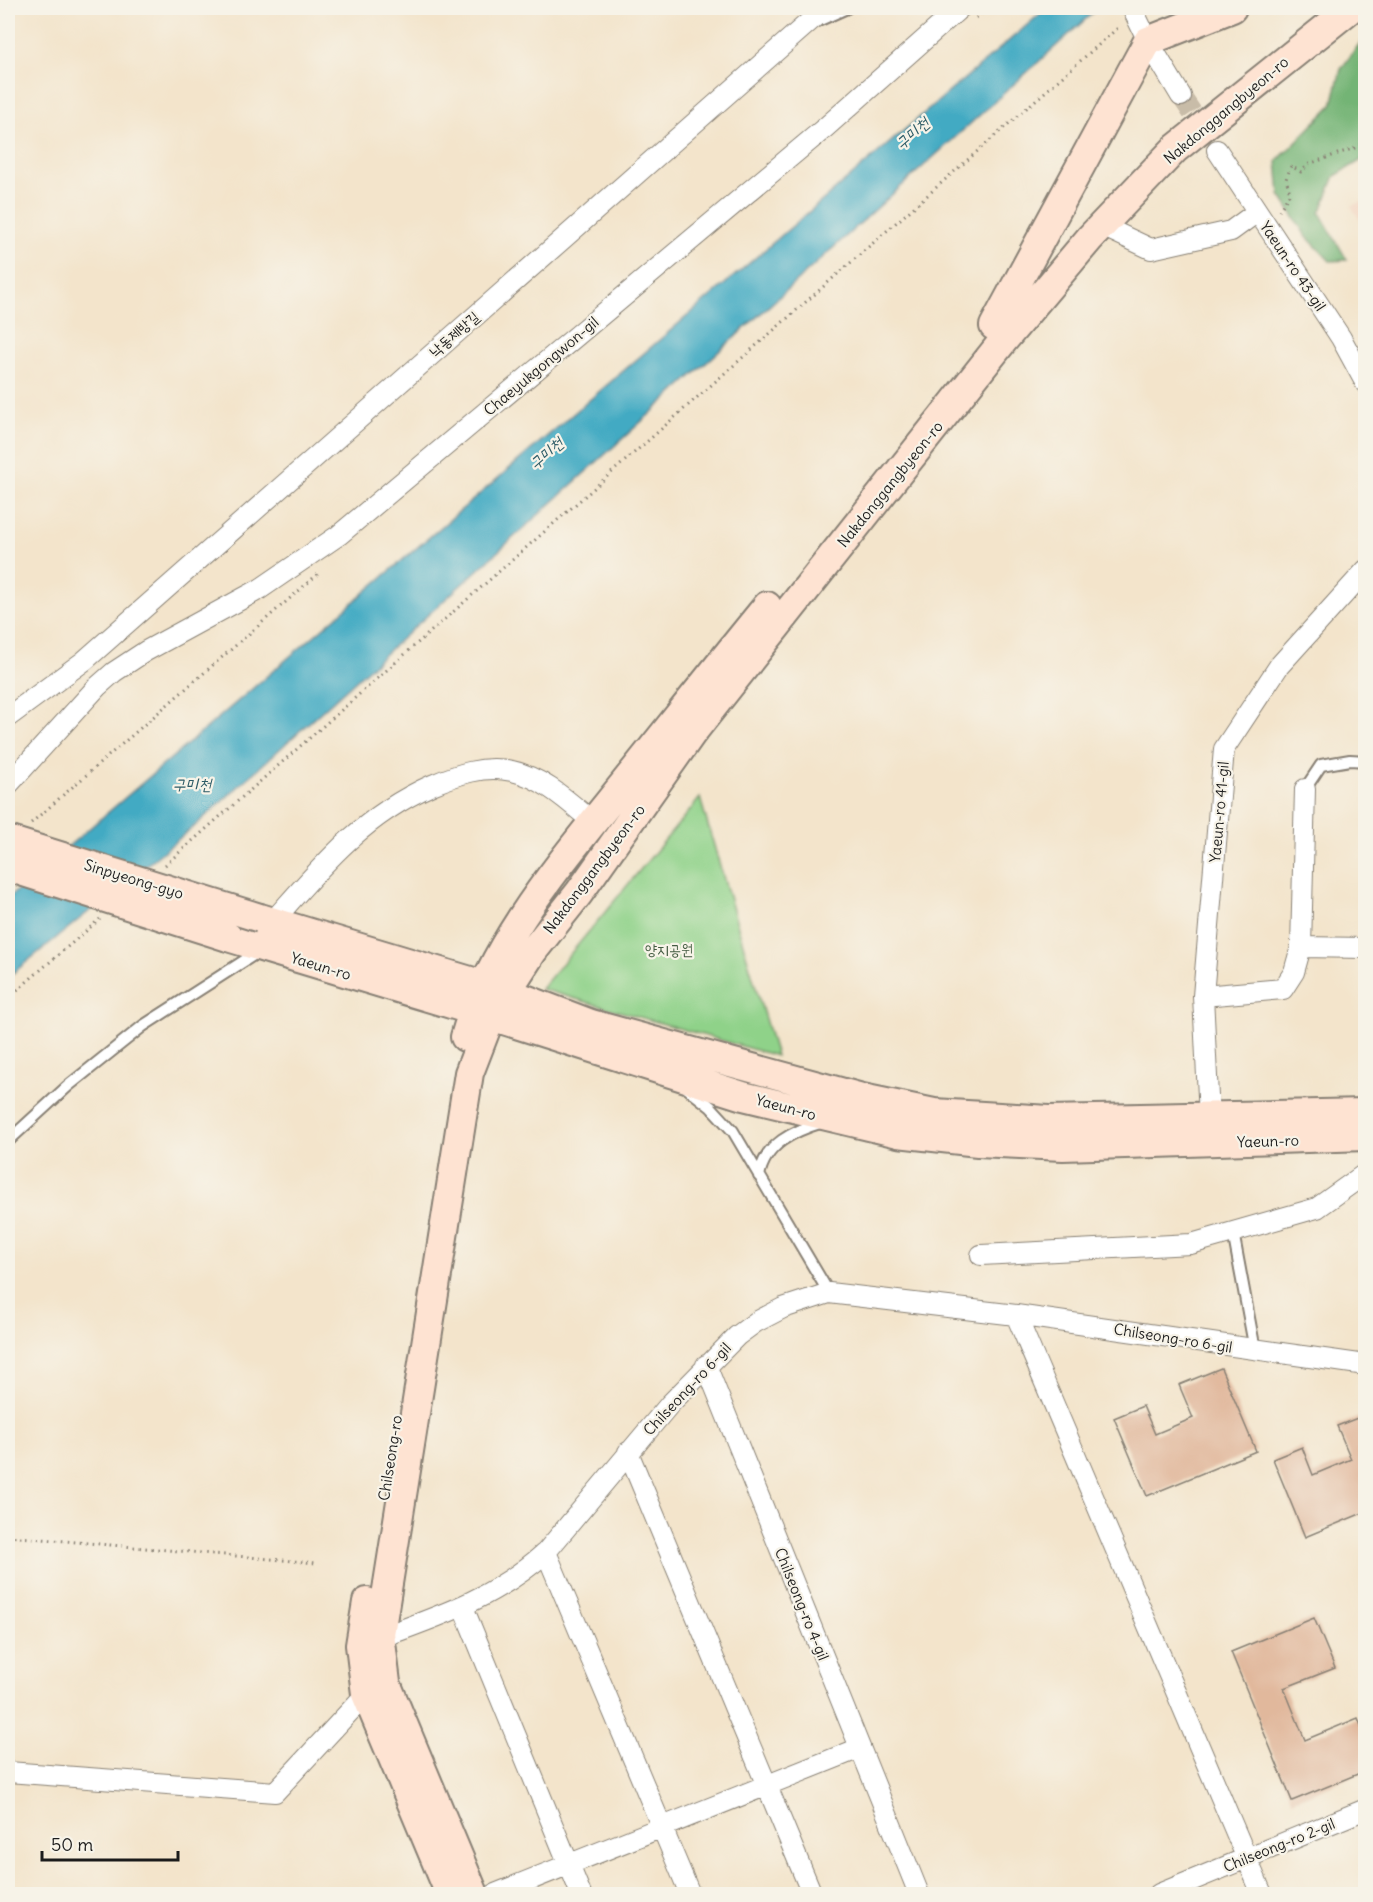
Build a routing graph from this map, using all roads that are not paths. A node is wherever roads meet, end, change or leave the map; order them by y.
1 (814, 8) edge
2 (825, 8) edge
3 (847, 8) edge
4 (960, 8) edge
5 (1232, 8) edge
6 (1324, 8) edge
7 (1350, 8) edge
8 (1131, 14) edge
9 (804, 27) junction
10 (1148, 41) junction
11 (1181, 96) tunnel mouth
12 (1217, 150) tunnel mouth
13 (1261, 218) junction
14 (1102, 226) junction
15 (994, 326) junction
16 (1365, 384) edge
17 (1365, 570) edge
18 (84, 661) junction
19 (96, 687) junction
20 (8, 717) edge
21 (1365, 761) edge
22 (8, 785) edge
23 (1305, 789) joint
24 (593, 822) junction
25 (16, 834) edge
26 (8, 867) edge
27 (267, 919) junction
28 (228, 937) joint
29 (1301, 947) junction
30 (264, 948) junction
31 (1365, 948) edge
32 (507, 992) junction
33 (1203, 996) junction
34 (482, 1013) junction
35 (672, 1075) junction
36 (1365, 1113) edge
37 (1209, 1117) junction
38 (831, 1119) junction
39 (1365, 1137) edge
40 (8, 1141) edge
41 (1365, 1173) edge
42 (759, 1176) junction
43 (1233, 1232) junction
44 (981, 1255) dead end
45 (829, 1293) junction
46 (1016, 1315) junction
47 (1255, 1350) junction
48 (706, 1365) junction
49 (1365, 1365) edge
50 (628, 1452) junction
51 (546, 1552) junction
52 (463, 1607) junction
53 (371, 1641) junction
54 (376, 1689) junction
55 (860, 1748) junction
56 (8, 1772) edge
57 (766, 1786) junction
58 (1365, 1809) edge
59 (662, 1827) junction
60 (1246, 1858) junction
61 (569, 1865) junction
62 (450, 1894) edge
63 (474, 1894) edge
64 (495, 1894) edge
65 (581, 1894) edge
66 (690, 1894) edge
67 (812, 1894) edge
68 (918, 1894) edge
69 (1159, 1894) edge
70 (1262, 1894) edge

1 - 9 street
2 - 9 street, 낙동제방길
3 - 9 lane
4 - 19 street, Chaeyukgongwon-gil
5 - 10 main road
6 - 15 main road, Nakdonggangbyeon-ro
7 - 14 main road, Nakdonggangbyeon-ro
8 - 10 street
9 - 18 street, 낙동제방길
10 - 11 street
10 - 15 main road
12 - 13 street, Yaeun-ro 43-gil
13 - 14 street
13 - 16 street, Yaeun-ro 43-gil
14 - 32 main road, Nakdonggangbyeon-ro
15 - 24 main road, Nakdonggangbyeon-ro
17 - 33 street, Yaeun-ro 41-gil
18 - 19 street
18 - 20 street, 낙동제방길
19 - 22 street, Chaeyukgongwon-gil
21 - 23 lane
23 - 29 street
24 - 27 street
24 - 34 main road, Nakdonggangbyeon-ro
25 - 27 main road, Sinpyeong-gyo, bridge
26 - 28 main road, Sinpyeong-gyo, bridge
27 - 32 main road, Yaeun-ro
28 - 30 main road, Yaeun-ro
29 - 31 street
29 - 33 street
30 - 34 main road, Yaeun-ro
30 - 40 lane
32 - 34 main road, Nakdonggangbyeon-ro
32 - 37 main road, Yaeun-ro
33 - 37 street, Yaeun-ro 41-gil
34 - 35 main road, Yaeun-ro
34 - 53 main road, Chilseong-ro
35 - 38 main road, Yaeun-ro
35 - 42 lane
36 - 37 main road, Yaeun-ro
38 - 39 main road, Yaeun-ro
38 - 42 lane
41 - 43 street
42 - 45 lane
43 - 44 street
43 - 47 lane, Chilseong-ro 6-gil
45 - 46 street, Chilseong-ro 6-gil
45 - 48 street, Chilseong-ro 6-gil
46 - 47 street, Chilseong-ro 6-gil
46 - 60 street
47 - 49 street, Chilseong-ro 6-gil
48 - 50 street, Chilseong-ro 6-gil
48 - 55 street, Chilseong-ro 4-gil
50 - 51 street, Chilseong-ro 6-gil
50 - 57 street
51 - 52 street, Chilseong-ro 6-gil
51 - 59 street
52 - 53 street, Chilseong-ro 6-gil
52 - 61 street
53 - 54 main road, Chilseong-ro
54 - 56 street
54 - 62 main road, Chilseong-ro
54 - 63 main road, Chilseong-ro
55 - 57 street
55 - 68 street
57 - 59 street
57 - 67 street
58 - 60 street, Chilseong-ro 2-gil
59 - 61 street
59 - 66 street
60 - 69 street, Chilseong-ro 2-gil
60 - 70 street
61 - 64 street
61 - 65 street

